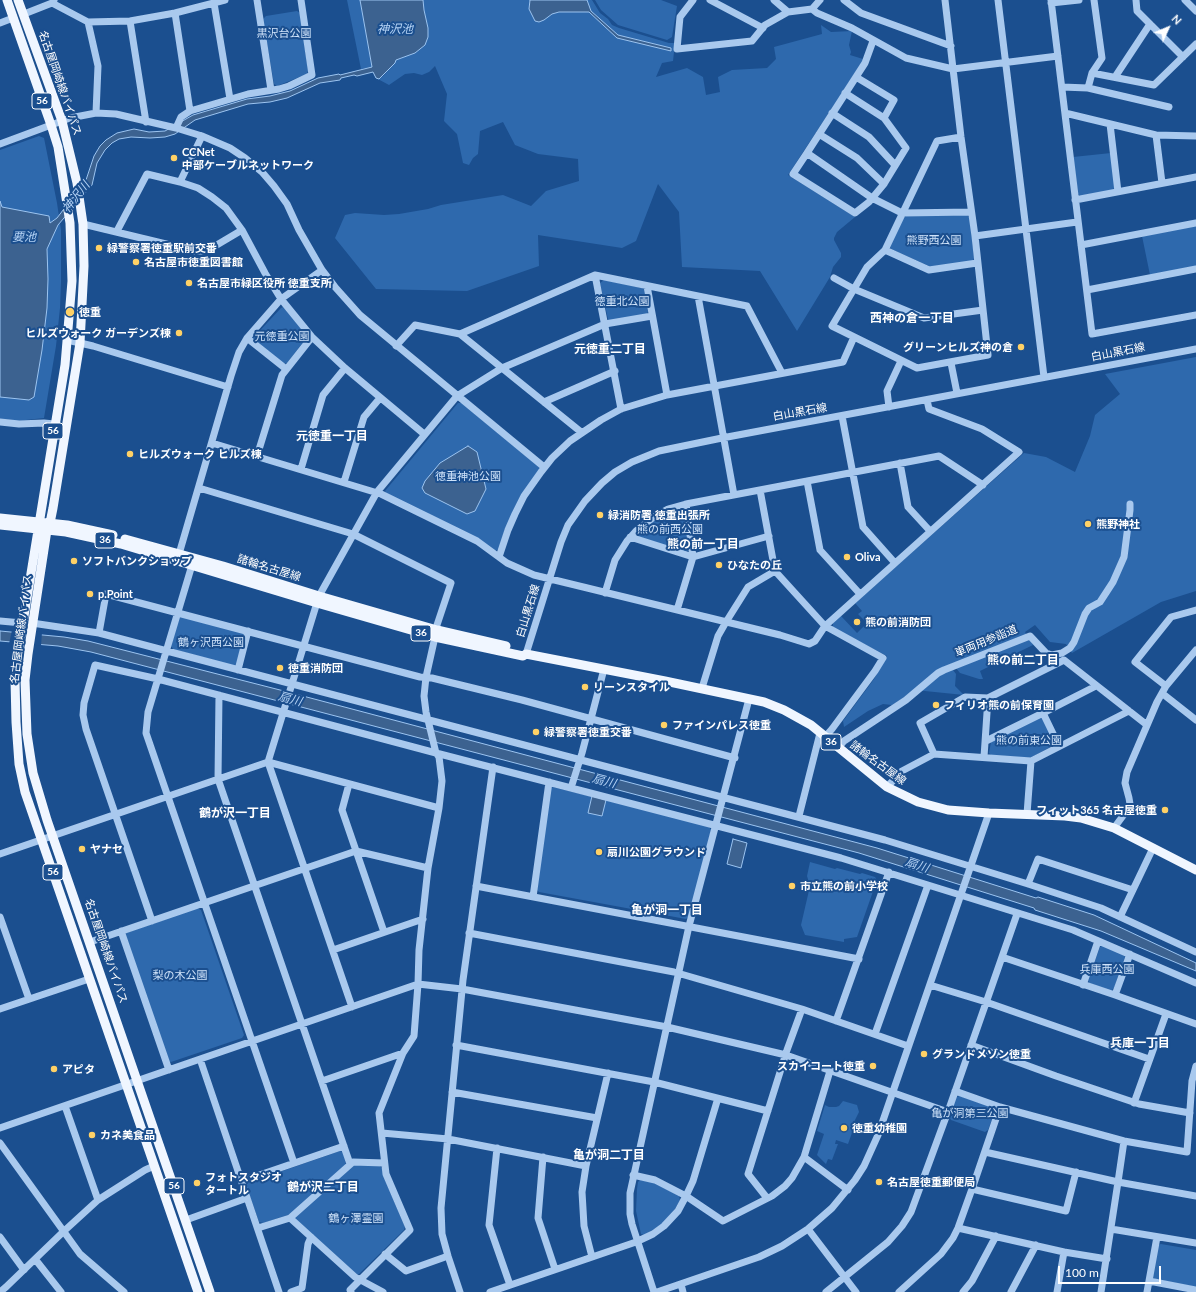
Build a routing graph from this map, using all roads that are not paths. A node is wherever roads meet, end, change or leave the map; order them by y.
1 (7, 0) edge
2 (18, 0) edge
3 (225, 0) edge
4 (257, 0) edge
5 (300, 0) edge
6 (693, 0) edge
7 (710, 0) edge
8 (774, 0) edge
9 (820, 0) edge
10 (844, 0) edge
11 (945, 0) edge
12 (998, 0) edge
13 (1079, 0) edge
14 (1094, 0) edge
15 (1136, 0) edge
16 (1185, 0) edge
17 (53, 2) edge
18 (1051, 2) edge
19 (214, 3) junction
20 (812, 9) junction
21 (1196, 11) edge
22 (788, 12) junction
23 (175, 13) junction
24 (24, 14) junction
25 (13, 18) junction
26 (130, 21) junction
27 (88, 22) junction
28 (0, 24) edge
29 (1150, 24) junction
30 (763, 28) junction
31 (873, 41) junction
32 (1196, 44) edge
33 (951, 46) junction
34 (1058, 56) junction
35 (1182, 57) junction
36 (1006, 62) junction
37 (953, 69) junction
38 (1092, 73) junction
39 (856, 77) junction
40 (1115, 77) junction
41 (1062, 86) junction
42 (1088, 88) junction
43 (272, 90) junction
44 (845, 93) junction
45 (230, 99) junction
46 (1169, 107) dead end
47 (190, 111) junction
48 (1065, 112) junction
49 (96, 113) junction
50 (832, 114) junction
51 (884, 118) junction
52 (62, 121) junction
53 (146, 122) junction
54 (1110, 124) junction
55 (51, 125) junction
56 (176, 128) junction
57 (819, 134) junction
58 (1156, 135) junction
59 (202, 136) junction
60 (1196, 136) edge
61 (961, 137) junction
62 (0, 144) edge
63 (807, 153) junction
64 (895, 165) junction
65 (1196, 177) edge
66 (180, 182) junction
67 (1162, 183) junction
68 (884, 184) junction
69 (1118, 192) junction
70 (872, 198) junction
71 (1075, 200) junction
72 (902, 212) junction
73 (971, 212) junction
74 (1077, 222) junction
75 (1196, 223) edge
76 (83, 224) junction
77 (1025, 229) junction
78 (242, 230) junction
79 (117, 231) junction
80 (975, 236) junction
81 (1081, 244) junction
82 (885, 250) junction
83 (977, 263) junction
84 (1196, 269) edge
85 (322, 270) junction
86 (595, 275) junction
87 (834, 278) dead end
88 (647, 286) junction
89 (854, 289) junction
90 (1087, 290) junction
91 (698, 296) junction
92 (281, 299) junction
93 (982, 310) junction
94 (1196, 315) edge
95 (652, 316) junction
96 (605, 324) junction
97 (460, 334) junction
98 (312, 337) junction
99 (854, 337) junction
100 (247, 338) junction
101 (68, 340) junction
102 (80, 343) junction
103 (396, 346) junction
104 (1196, 349) edge
105 (901, 361) junction
106 (951, 363) junction
107 (345, 368) junction
108 (502, 368) junction
109 (286, 369) junction
110 (614, 371) junction
111 (782, 372) junction
112 (1044, 377) junction
113 (714, 386) junction
114 (228, 387) junction
115 (958, 393) junction
116 (667, 395) junction
117 (456, 396) junction
118 (380, 398) junction
119 (927, 400) junction
120 (544, 402) junction
121 (889, 407) junction
122 (622, 409) junction
123 (842, 416) junction
124 (0, 422) edge
125 (54, 424) junction
126 (581, 432) junction
127 (424, 434) junction
128 (722, 438) junction
129 (212, 443) junction
130 (257, 456) junction
131 (900, 463) junction
132 (544, 468) junction
133 (301, 469) junction
134 (853, 472) junction
135 (344, 482) junction
136 (807, 482) junction
137 (982, 485) junction
138 (199, 488) junction
139 (760, 490) junction
140 (377, 492) junction
141 (734, 495) junction
142 (686, 504) junction
143 (1130, 504) dead end
144 (0, 518) edge
145 (0, 525) edge
146 (43, 526) junction
147 (930, 531) junction
148 (353, 534) junction
149 (769, 536) junction
150 (630, 537) junction
151 (179, 554) junction
152 (499, 557) junction
153 (693, 557) junction
154 (895, 563) junction
155 (192, 565) junction
156 (775, 572) junction
157 (549, 579) junction
158 (605, 593) junction
159 (860, 594) junction
160 (318, 600) junction
161 (677, 610) junction
162 (1196, 610) edge
163 (178, 612) junction
164 (0, 621) edge
165 (726, 622) junction
166 (22, 624) junction
167 (32, 624) junction
168 (825, 626) junction
169 (248, 631) junction
170 (99, 633) junction
171 (436, 634) junction
172 (304, 645) junction
173 (1196, 650) edge
174 (167, 651) junction
175 (526, 654) junction
176 (1193, 658) edge
177 (604, 669) junction
178 (238, 670) junction
179 (426, 677) junction
180 (158, 679) junction
181 (1096, 686) junction
182 (1166, 686) junction
183 (291, 688) junction
184 (702, 688) junction
185 (1162, 694) junction
186 (219, 696) junction
187 (749, 698) junction
188 (988, 698) junction
189 (1129, 711) junction
190 (283, 712) junction
191 (1043, 713) junction
192 (428, 719) junction
193 (591, 719) junction
194 (1196, 720) edge
195 (1147, 726) junction
196 (823, 735) junction
197 (986, 741) junction
198 (1059, 746) junction
199 (838, 748) junction
200 (436, 753) junction
201 (934, 754) junction
202 (984, 757) junction
203 (735, 758) junction
204 (580, 760) junction
205 (1031, 761) junction
206 (268, 762) junction
207 (493, 768) junction
208 (218, 779) junction
209 (549, 782) junction
210 (349, 784) junction
211 (887, 787) junction
212 (571, 788) junction
213 (167, 797) junction
214 (724, 797) junction
215 (439, 808) junction
216 (989, 813) junction
217 (115, 814) junction
218 (1027, 814) junction
219 (799, 816) junction
220 (716, 826) junction
221 (1114, 828) junction
222 (53, 835) junction
223 (41, 839) junction
224 (1153, 848) junction
225 (356, 851) junction
226 (0, 854) edge
227 (971, 867) junction
228 (304, 868) junction
229 (428, 868) junction
230 (1196, 870) edge
231 (889, 872) junction
232 (1028, 884) junction
233 (928, 885) junction
234 (254, 886) junction
235 (476, 886) junction
236 (1133, 890) junction
237 (962, 895) junction
238 (533, 896) junction
239 (204, 902) junction
240 (1017, 914) junction
241 (0, 916) edge
242 (1120, 917) junction
243 (423, 919) junction
244 (152, 921) junction
245 (689, 926) junction
246 (121, 931) junction
247 (384, 932) junction
248 (469, 933) junction
249 (1098, 940) junction
250 (90, 942) junction
251 (333, 950) junction
252 (1196, 952) edge
253 (1130, 954) junction
254 (1002, 958) junction
255 (858, 959) junction
256 (679, 973) junction
257 (89, 979) junction
258 (1196, 983) edge
259 (418, 984) junction
260 (930, 985) junction
261 (1083, 985) junction
262 (462, 989) junction
263 (1115, 995) junction
264 (28, 1000) junction
265 (986, 1002) junction
266 (352, 1007) junction
267 (0, 1009) edge
268 (802, 1010) junction
269 (1166, 1014) junction
270 (836, 1021) junction
271 (302, 1024) junction
272 (1196, 1024) edge
273 (667, 1027) junction
274 (875, 1034) junction
275 (251, 1041) junction
276 (456, 1045) junction
277 (971, 1045) junction
278 (908, 1046) junction
279 (403, 1053) junction
280 (786, 1055) junction
281 (200, 1059) junction
282 (1149, 1059) junction
283 (1196, 1066) edge
284 (169, 1070) junction
285 (830, 1071) junction
286 (608, 1073) junction
287 (137, 1081) junction
288 (322, 1081) junction
289 (654, 1082) junction
290 (126, 1084) junction
291 (955, 1091) junction
292 (452, 1092) junction
293 (893, 1093) junction
294 (718, 1098) junction
295 (1134, 1103) junction
296 (65, 1106) junction
297 (1000, 1107) junction
298 (768, 1111) junction
299 (948, 1112) junction
300 (1190, 1113) junction
301 (597, 1118) junction
302 (0, 1128) edge
303 (382, 1133) junction
304 (448, 1139) junction
305 (1124, 1141) junction
306 (0, 1143) edge
307 (344, 1146) junction
308 (497, 1148) junction
309 (985, 1152) junction
310 (543, 1157) junction
311 (804, 1157) junction
312 (294, 1163) junction
313 (384, 1163) junction
314 (350, 1164) junction
315 (154, 1166) junction
316 (586, 1166) junction
317 (1076, 1172) junction
318 (633, 1175) junction
319 (242, 1181) junction
320 (1118, 1182) junction
321 (972, 1189) junction
322 (848, 1190) junction
323 (686, 1196) junction
324 (1196, 1196) edge
325 (247, 1198) junction
326 (767, 1198) junction
327 (98, 1200) junction
328 (290, 1218) junction
329 (186, 1220) junction
330 (258, 1228) junction
331 (958, 1228) junction
332 (808, 1229) junction
333 (1111, 1229) junction
334 (63, 1232) junction
335 (996, 1236) junction
336 (0, 1237) edge
337 (311, 1237) junction
338 (1157, 1237) junction
339 (636, 1242) junction
340 (1196, 1243) edge
341 (1036, 1245) junction
342 (1064, 1252) junction
343 (385, 1254) junction
344 (448, 1256) junction
345 (592, 1257) junction
346 (35, 1259) junction
347 (1107, 1259) junction
348 (555, 1269) junction
349 (24, 1270) junction
350 (845, 1277) junction
351 (360, 1280) junction
352 (1149, 1281) junction
353 (681, 1284) junction
354 (510, 1285) junction
355 (1196, 1290) edge
356 (0, 1292) edge
357 (61, 1292) edge
358 (124, 1292) edge
359 (198, 1292) edge
360 (210, 1292) edge
361 (279, 1292) edge
362 (291, 1292) edge
363 (350, 1292) edge
364 (383, 1292) edge
365 (460, 1292) edge
366 (490, 1292) edge
367 (654, 1292) edge
368 (657, 1292) edge
369 (683, 1292) edge
370 (826, 1292) edge
371 (856, 1292) edge
372 (899, 1292) edge
373 (962, 1292) edge
374 (1011, 1292) edge
375 (1057, 1292) edge
376 (1101, 1292) edge
377 (1147, 1292) edge

1 - 25 main road, 名古屋岡崎線バイパス / 56
2 - 24 main road, 名古屋岡崎線バイパス / 56
3 - 19 street
4 - 43 street
5 - 43 street
6 - 30 street
7 - 30 street
8 - 22 street
9 - 20 street
10 - 33 street
11 - 33 street
12 - 36 street
13 - 18 street
14 - 38 street
15 - 29 street
16 - 21 street
17 - 24 street
17 - 27 street
18 - 34 street
19 - 23 street
19 - 45 street
20 - 22 street
20 - 31 street
22 - 30 street
23 - 26 street
23 - 47 street
24 - 52 main road, 名古屋岡崎線バイパス / 56
25 - 28 street
25 - 55 main road, 名古屋岡崎線バイパス / 56
26 - 27 street
26 - 53 street
27 - 49 street
29 - 35 street
29 - 40 street
31 - 37 street
31 - 39 street
32 - 35 street
33 - 37 street
34 - 36 street
34 - 41 street
35 - 40 street
36 - 37 street
36 - 77 street
37 - 61 street
38 - 40 street
38 - 42 street
39 - 44 street
39 - 51 street
41 - 42 street
41 - 48 street
42 - 46 street
43 - 45 street
44 - 50 street
44 - 51 street
45 - 47 street
47 - 56 street
48 - 54 street
48 - 71 street
49 - 52 street
49 - 53 street
50 - 57 street
50 - 64 street
51 - 64 street
52 - 55 street
52 - 76 main road, 名古屋岡崎線バイパス / 56
53 - 56 street
54 - 58 street
54 - 69 street
55 - 62 street
55 - 101 main road, 名古屋岡崎線バイパス / 56
56 - 59 street
57 - 63 street
57 - 68 street
58 - 60 street
58 - 67 street
59 - 66 street
59 - 85 street
61 - 72 street
61 - 73 street
63 - 70 street
63 - 70 street
64 - 68 street
65 - 67 street
66 - 78 street
66 - 79 street
67 - 69 street
68 - 70 street
69 - 71 street
70 - 72 street
71 - 74 street
72 - 73 street
72 - 82 street
73 - 80 street
74 - 77 street
74 - 81 street
75 - 81 street
76 - 79 street
76 - 102 main road, 名古屋岡崎線バイパス / 56
77 - 80 street
77 - 112 street
78 - 79 street
78 - 92 street
80 - 83 street
81 - 90 street
82 - 83 street
82 - 89 street
83 - 93 street
84 - 90 street
85 - 92 street
85 - 103 street
86 - 88 street
86 - 96 street
86 - 97 street
87 - 89 street
88 - 91 street
88 - 95 street
89 - 93 street
89 - 99 street
90 - 94 street
91 - 111 street
91 - 113 street
92 - 98 street
92 - 100 street
93 - 106 street
95 - 96 street
95 - 116 street
96 - 108 street
96 - 110 street
97 - 103 street
97 - 108 street
98 - 107 street
98 - 109 street
99 - 105 street
99 - 111 street
100 - 109 street
100 - 114 street
101 - 102 street
101 - 125 main road, 名古屋岡崎線バイパス / 56
102 - 114 street
102 - 146 main road, 名古屋岡崎線バイパス / 56
103 - 117 street
104 - 112 street, 白山黒石線
105 - 106 street
105 - 121 street
106 - 115 street
107 - 118 street
107 - 133 street
108 - 117 street
108 - 120 street
109 - 130 street
110 - 120 street
110 - 122 street
111 - 113 street
112 - 115 street, 白山黒石線
113 - 116 street
113 - 128 street
114 - 129 street
115 - 119 street, 白山黒石線
116 - 122 street
117 - 127 street
117 - 132 street
118 - 127 street
118 - 135 street
119 - 121 street, 白山黒石線
119 - 137 street
120 - 126 street
121 - 123 street, 白山黒石線
122 - 126 street
123 - 128 street, 白山黒石線
123 - 134 street
124 - 125 street
125 - 146 main road, 名古屋岡崎線バイパス / 56
126 - 132 street
127 - 140 street
128 - 141 street
128 - 157 street, 白山黒石線
129 - 130 street
129 - 138 street
130 - 133 street
131 - 134 street
131 - 137 street
131 - 147 street
132 - 152 street
133 - 135 street
134 - 136 street
134 - 154 street
135 - 140 street
136 - 139 street
136 - 159 street
137 - 147 street
138 - 148 street
138 - 151 street
139 - 141 street
139 - 149 street
140 - 148 street
140 - 152 street
141 - 142 street
142 - 150 street
142 - 153 street
143 - 199 street, 車両用参詣道
144 - 146 main road, 諸輪名古屋線 / 36
145 - 146 main road, 諸輪名古屋線 / 36
146 - 151 main road, 諸輪名古屋線 / 36
146 - 155 main road, 諸輪名古屋線 / 36
146 - 166 main road, 名古屋岡崎線バイパス / 56
146 - 167 main road, 名古屋岡崎線バイパス / 56
147 - 154 street
148 - 160 street
148 - 171 street
149 - 153 street
149 - 156 street
150 - 153 street
150 - 158 street
151 - 160 main road, 諸輪名古屋線 / 36
152 - 157 street
153 - 161 street
154 - 159 street
155 - 160 main road, 諸輪名古屋線 / 36
155 - 163 street
156 - 165 street
156 - 168 street
157 - 158 street
157 - 175 street, 白山黒石線
158 - 161 street
159 - 168 street
160 - 171 main road, 諸輪名古屋線 / 36
160 - 172 street
161 - 165 street
162 - 182 street
163 - 169 street
163 - 170 street
163 - 174 street
164 - 166 street
165 - 168 street
165 - 184 street
166 - 223 main road, 名古屋岡崎線バイパス / 56
167 - 170 street
167 - 222 main road, 名古屋岡崎線バイパス / 56
168 - 196 street
169 - 172 street
169 - 178 street
170 - 174 street
171 - 175 main road, 諸輪名古屋線 / 36
171 - 179 street
172 - 179 street
172 - 183 street
173 - 176 street
174 - 178 street
174 - 180 street
175 - 177 main road, 諸輪名古屋線 / 36
176 - 182 street
177 - 184 main road, 諸輪名古屋線 / 36
177 - 193 street
178 - 183 street
179 - 192 street
179 - 193 street
180 - 186 street
180 - 213 street
180 - 217 street
181 - 188 street
181 - 189 street
181 - 191 street
182 - 185 street
183 - 190 street
183 - 192 street
184 - 187 main road, 諸輪名古屋線 / 36
185 - 194 street
185 - 195 street
186 - 190 street
186 - 208 street
187 - 196 main road, 諸輪名古屋線 / 36
187 - 203 street
188 - 197 street
188 - 201 street
189 - 195 street
189 - 198 street
190 - 200 street
190 - 206 street
191 - 197 street
191 - 198 street
192 - 200 street
192 - 204 street
193 - 203 street
193 - 204 street
195 - 221 street
196 - 199 main road, 諸輪名古屋線 / 36
196 - 219 street
197 - 202 street
198 - 205 street
199 - 211 main road, 諸輪名古屋線 / 36
200 - 207 street
200 - 215 street
201 - 202 street
201 - 211 street
202 - 205 street
203 - 214 street
204 - 212 street
204 - 214 street
205 - 218 street
206 - 208 street
206 - 210 street
206 - 228 street
207 - 209 street
207 - 235 street
208 - 213 street
208 - 234 street
209 - 212 street
209 - 238 street
210 - 215 street
210 - 225 street
211 - 216 main road, 諸輪名古屋線 / 36
212 - 220 street
213 - 217 street
213 - 239 street
214 - 219 street
214 - 220 street
215 - 229 street
216 - 218 main road, 諸輪名古屋線 / 36
216 - 227 street
217 - 222 street
217 - 244 street
218 - 221 main road, 諸輪名古屋線 / 36
219 - 227 street
220 - 231 street
220 - 245 street
221 - 224 main road, 諸輪名古屋線 / 36
222 - 223 street
222 - 250 main road, 名古屋岡崎線バイパス / 56
223 - 226 street
223 - 257 main road, 名古屋岡崎線バイパス / 56
224 - 230 main road, 諸輪名古屋線 / 36
224 - 236 street
225 - 228 street
225 - 229 street
225 - 247 street
227 - 232 street
227 - 237 street
228 - 234 street
228 - 251 street
229 - 243 street
231 - 233 street
231 - 255 street
232 - 236 street
232 - 242 street
233 - 237 street
233 - 274 street
234 - 239 street
234 - 271 street
235 - 238 street
235 - 248 street
236 - 242 street
237 - 240 street
237 - 260 street
238 - 245 street
239 - 244 street
239 - 275 street
240 - 249 street
240 - 254 street
241 - 264 street
242 - 252 street
243 - 247 street
243 - 259 street
244 - 246 street
245 - 255 street
245 - 256 street
246 - 250 street
246 - 284 street
247 - 251 street
248 - 256 street
248 - 262 street
249 - 253 street
249 - 261 street
250 - 287 main road, 名古屋岡崎線バイパス / 56
251 - 266 street
253 - 258 street
253 - 263 street
254 - 261 street
254 - 265 street
255 - 270 street
256 - 268 street
256 - 273 street
257 - 264 street
257 - 290 main road, 名古屋岡崎線バイパス / 56
259 - 262 street
259 - 266 street
259 - 279 street
260 - 265 street
260 - 278 street
261 - 263 street
262 - 273 street
262 - 276 street
263 - 269 street
264 - 267 street
265 - 277 street
265 - 282 street
266 - 271 street
268 - 270 street
268 - 280 street
269 - 272 street
269 - 282 street
270 - 274 street
271 - 275 street
271 - 288 street
273 - 280 street
273 - 289 street
274 - 278 street
275 - 281 street
275 - 312 street
276 - 286 street
276 - 292 street
277 - 291 street
277 - 295 street
278 - 293 street
279 - 288 street
279 - 303 street
280 - 285 street
280 - 298 street
281 - 284 street
281 - 319 street
282 - 295 street
283 - 300 street
284 - 287 street
285 - 293 street
285 - 311 street
286 - 289 street
286 - 301 street
287 - 290 street
287 - 329 main road, 名古屋岡崎線バイパス / 56
288 - 307 street
289 - 294 street
289 - 318 street
290 - 296 street
290 - 315 main road, 名古屋岡崎線バイパス / 56
291 - 297 street
291 - 299 street
292 - 301 street
292 - 304 street
293 - 299 street
293 - 322 street
294 - 298 street
294 - 323 street
295 - 300 street
296 - 302 street
296 - 327 street
297 - 305 street
297 - 309 street
298 - 326 street
299 - 350 street
300 - 305 street
301 - 316 street
303 - 304 street
303 - 313 street
304 - 308 street
304 - 344 street
305 - 320 street
306 - 334 street
307 - 312 street
307 - 314 street
308 - 310 street
308 - 354 street
309 - 317 street
309 - 321 street
310 - 316 street
310 - 348 street
311 - 322 street
311 - 326 street
312 - 319 street
313 - 314 street
313 - 343 street
314 - 328 street
315 - 327 street
315 - 359 main road, 名古屋岡崎線バイパス / 56
316 - 345 street
317 - 320 street
317 - 321 street
318 - 323 street
318 - 339 street
319 - 325 street
320 - 324 street
320 - 333 street
321 - 331 street
322 - 332 street
323 - 326 street
323 - 339 street
325 - 329 street
325 - 330 street
327 - 334 street
328 - 330 street
328 - 337 street
329 - 360 main road, 名古屋岡崎線バイパス / 56
330 - 361 street
331 - 335 street
331 - 372 street
332 - 350 street
332 - 353 street
333 - 338 street
333 - 347 street
334 - 346 street
334 - 358 street
335 - 341 street
335 - 373 street
336 - 349 street
337 - 351 street
337 - 362 street
338 - 340 street
338 - 352 street
339 - 345 street
339 - 367 street
341 - 342 street
341 - 374 street
342 - 347 street
342 - 375 street
343 - 344 street
343 - 351 street
344 - 365 street
345 - 348 street
346 - 349 street
346 - 357 street
347 - 376 street
348 - 354 street
349 - 356 street
350 - 370 street
350 - 371 street
351 - 363 street
351 - 364 street
352 - 355 street
352 - 377 street
353 - 368 street
353 - 369 street
354 - 366 street

